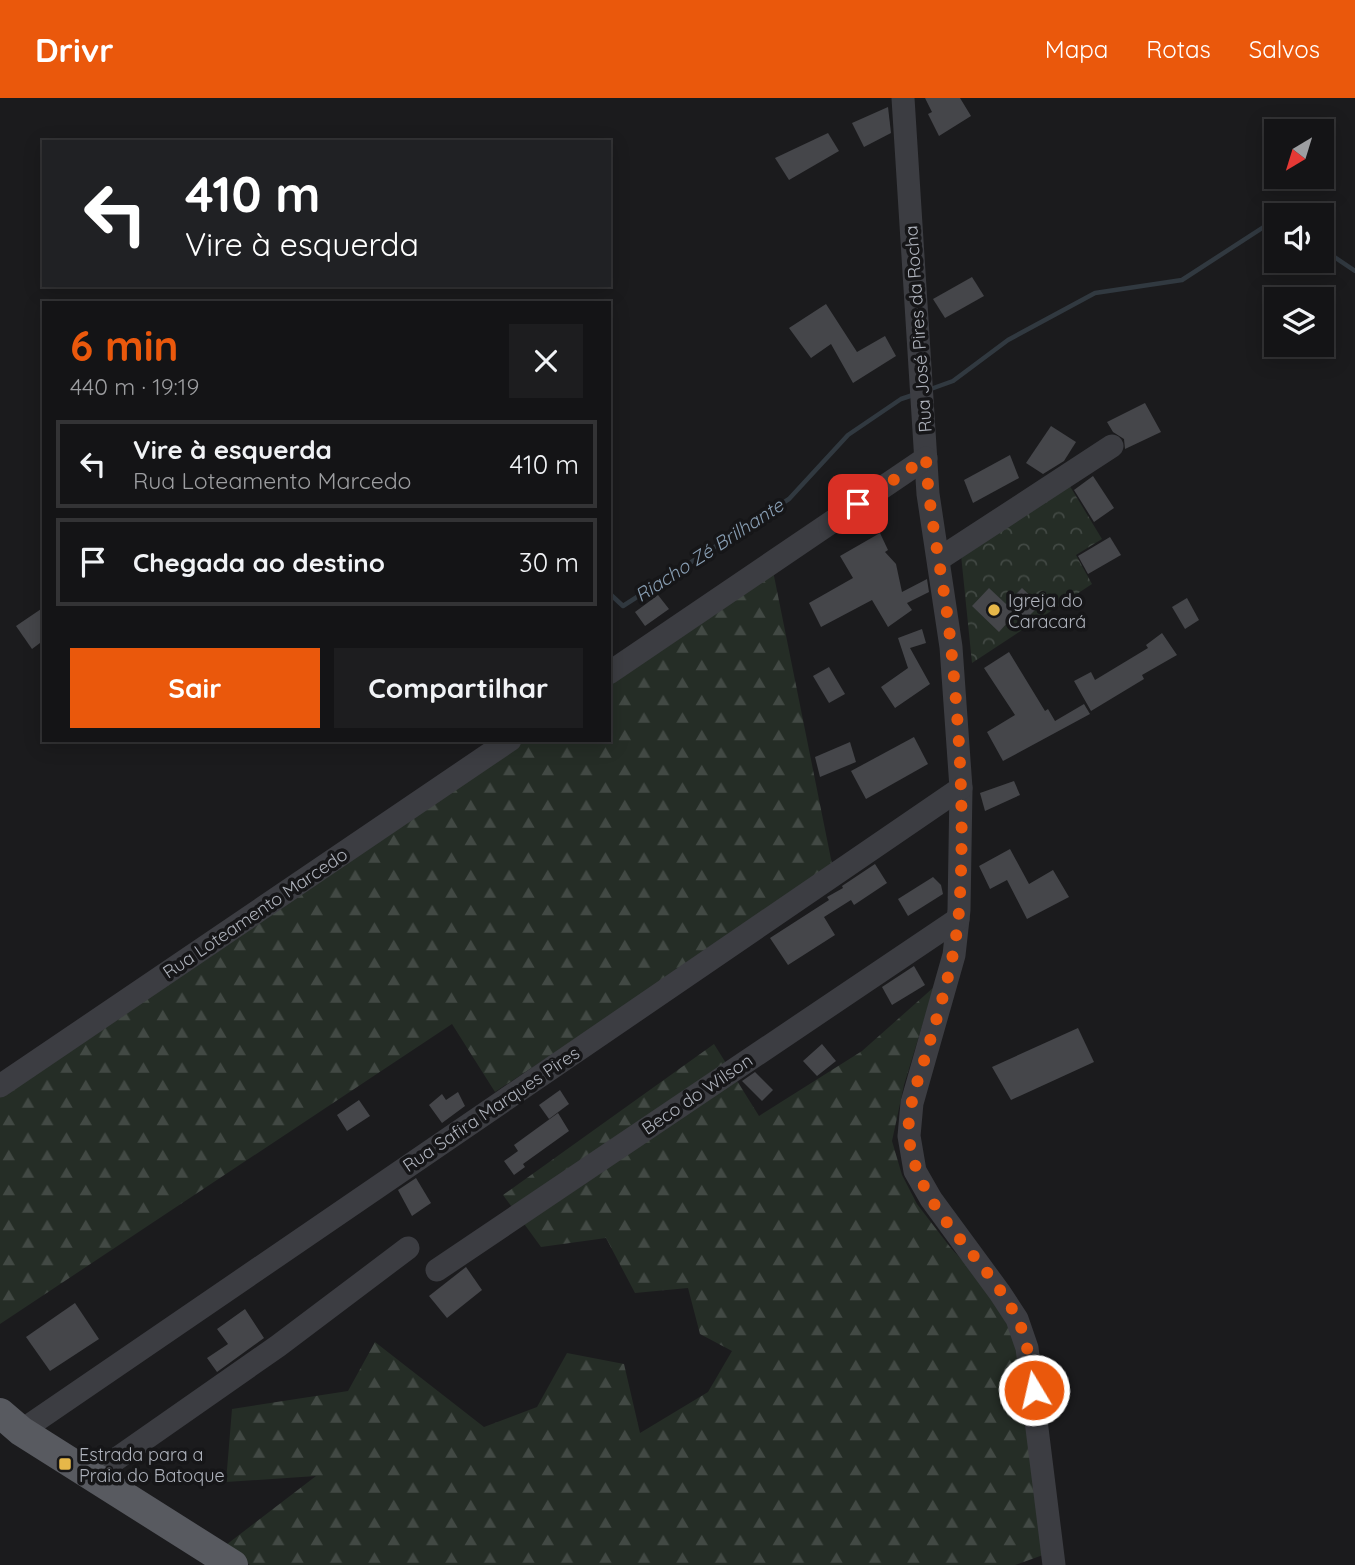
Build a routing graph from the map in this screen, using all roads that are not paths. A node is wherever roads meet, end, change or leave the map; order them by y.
1 (903, 98) edge
2 (1112, 446) dead end
3 (926, 458) junction
4 (939, 559) junction
5 (611, 672) edge
6 (507, 742) edge
7 (961, 788) junction
8 (958, 919) junction
9 (0, 1086) edge
10 (408, 1248) dead end
11 (437, 1270) dead end
12 (10, 1422) edge
13 (92, 1476) junction
14 (233, 1565) edge
15 (1054, 1565) edge

1 - 3 street, Rua José Pires da Rocha
2 - 4 street
3 - 4 street, Rua José Pires da Rocha
3 - 5 street
4 - 7 street, Rua José Pires da Rocha
6 - 9 street, Rua Loteamento Marcedo
7 - 8 street, Rua José Pires da Rocha
7 - 12 street, Rua Safira Marques Pires
8 - 11 street, Beco do Wilson
8 - 15 street, Rua José Pires da Rocha
10 - 13 street
12 - 13 main road
13 - 14 main road

